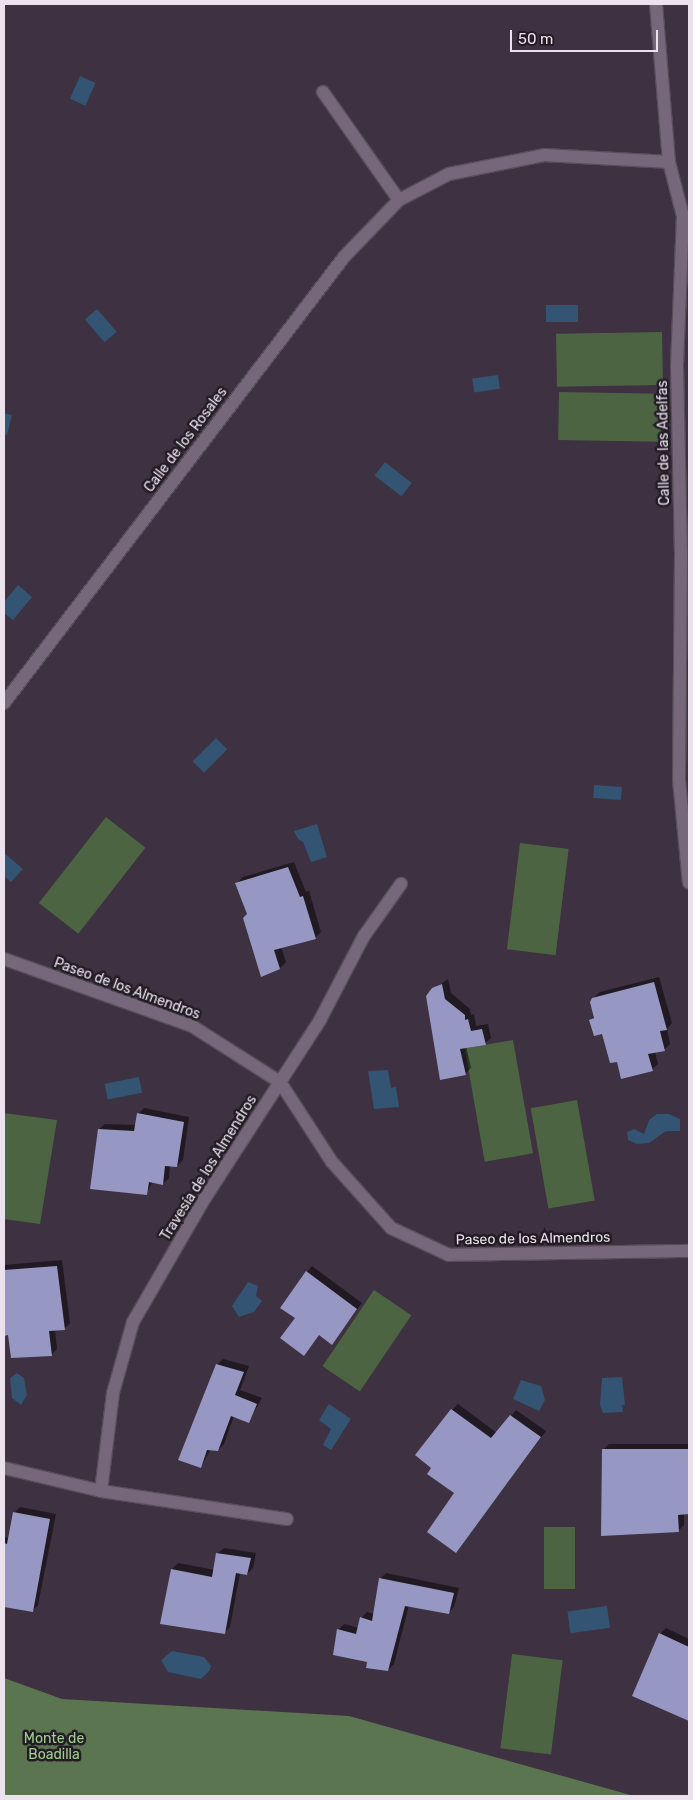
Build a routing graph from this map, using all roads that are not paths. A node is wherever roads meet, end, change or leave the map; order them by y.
1 (656, 4) edge
2 (323, 92) dead end
3 (670, 162) junction
4 (399, 200) junction
5 (4, 703) edge
6 (689, 883) edge
7 (402, 884) dead end
8 (4, 959) edge
9 (280, 1082) junction
10 (689, 1251) edge
11 (4, 1468) edge
12 (101, 1491) junction
13 (287, 1519) dead end

1 - 3 street, Calle de las Adelfas
2 - 4 street
3 - 4 street, Calle de los Rosales
3 - 6 street, Calle de las Adelfas
4 - 5 street, Calle de los Rosales
7 - 9 street, Travesía de los Almendros
8 - 9 street, Paseo de los Almendros
9 - 10 street, Paseo de los Almendros
9 - 12 street, Travesía de los Almendros
11 - 12 street
12 - 13 street

